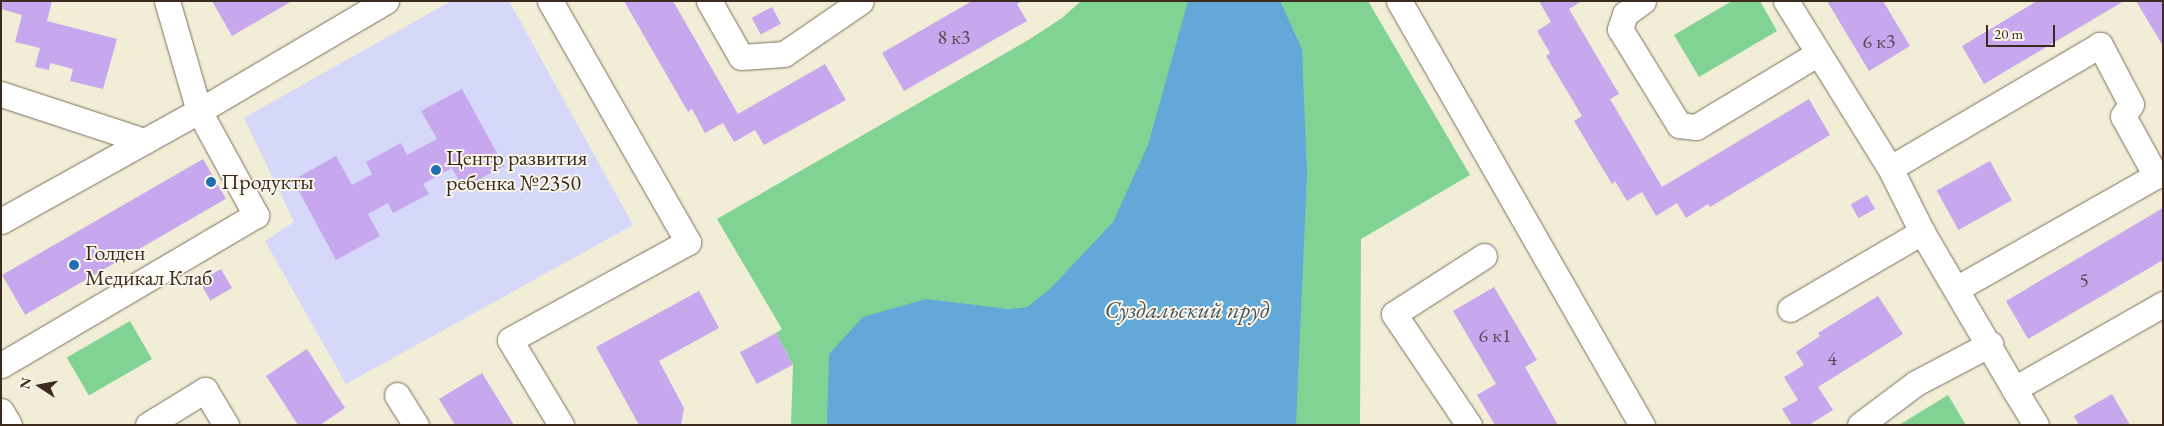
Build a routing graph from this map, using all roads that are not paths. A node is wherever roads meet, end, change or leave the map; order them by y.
1 (167, 1) edge
2 (386, 1) edge
3 (550, 1) edge
4 (709, 1) edge
5 (861, 1) edge
6 (1399, 1) edge
7 (1643, 1) edge
8 (1786, 1) edge
9 (1817, 54) junction
10 (1, 94) edge
11 (198, 111) junction
12 (144, 140) junction
13 (1890, 168) junction
14 (1, 221) edge
15 (1922, 232) junction
16 (1484, 256) dead end
17 (1956, 289) junction
18 (2163, 304) edge
19 (1790, 309) dead end
20 (1990, 344) junction
21 (1, 366) edge
22 (2014, 390) junction
23 (397, 395) dead end
24 (1, 411) edge
25 (9, 425) edge
26 (148, 425) edge
27 (226, 425) edge
28 (416, 425) edge
29 (561, 425) edge
30 (1469, 425) edge
31 (1642, 425) edge
32 (1860, 425) edge
33 (2036, 425) edge

1 - 11 lane
2 - 11 lane
3 - 29 lane
4 - 5 lane
6 - 31 lane
7 - 9 lane
8 - 9 lane
9 - 13 lane
10 - 12 lane
11 - 12 lane
11 - 21 lane
12 - 14 lane
13 - 15 lane
13 - 17 lane
15 - 17 lane
15 - 19 lane
16 - 30 lane
17 - 20 lane
18 - 22 lane
20 - 22 lane
20 - 32 lane
22 - 33 lane
23 - 28 lane
24 - 25 lane
26 - 27 lane

